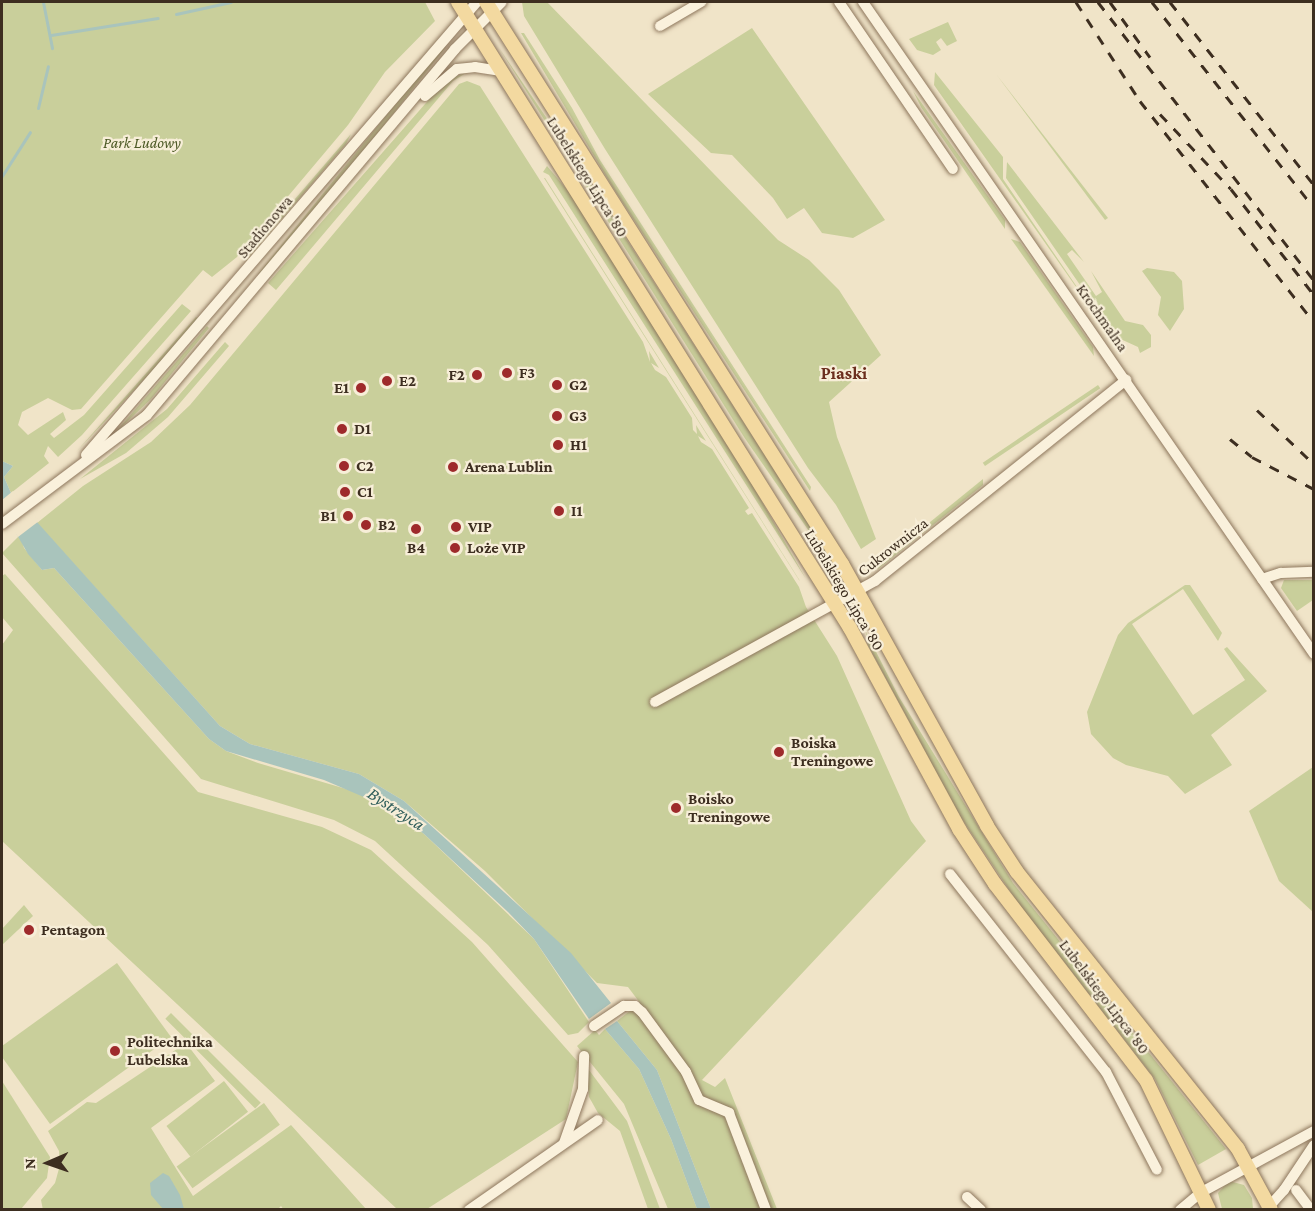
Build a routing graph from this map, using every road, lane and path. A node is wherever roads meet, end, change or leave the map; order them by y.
1 (477, 2) edge
2 (701, 2) edge
3 (839, 2) edge
4 (863, 2) edge
5 (494, 5) edge
6 (461, 8) edge
7 (660, 26) dead end
8 (475, 29) junction
9 (500, 71) junction
10 (400, 118) junction
11 (953, 169) dead end
12 (1126, 380) junction
13 (74, 468) junction
14 (2, 524) edge
15 (1314, 572) edge
16 (1262, 579) junction
17 (858, 592) junction
18 (836, 605) junction
19 (1314, 654) edge
20 (655, 702) dead end
21 (950, 874) dead end
22 (594, 1026) dead end
23 (584, 1056) dead end
24 (598, 1120) dead end
25 (1314, 1131) edge
26 (563, 1143) junction
27 (1314, 1144) edge
28 (1249, 1166) junction
29 (1158, 1170) dead end
30 (1296, 1190) dead end
31 (1200, 1193) junction
32 (967, 1197) dead end
33 (469, 1209) edge
34 (766, 1209) edge
35 (981, 1209) edge
36 (1180, 1209) edge
37 (1209, 1209) edge
38 (1268, 1209) edge
39 (1311, 1209) edge

1 - 6 street, Stadionowa
2 - 7 street
3 - 11 street
4 - 12 street, Krochmalna
5 - 8 street, Stadionowa
5 - 17 main road, Lubelskiego Lipca '80
6 - 8 main road, Lubelskiego Lipca '80
6 - 13 street, Stadionowa
8 - 9 main road, Lubelskiego Lipca '80
8 - 10 street, Stadionowa
9 - 10 street, Stadionowa
9 - 18 main road, Lubelskiego Lipca '80
10 - 13 street, Stadionowa
12 - 16 street, Krochmalna
12 - 17 street, Cukrownicza
13 - 14 street, Stadionowa
15 - 16 street
16 - 19 street, Krochmalna
17 - 18 street, Cukrownicza
17 - 28 main road, Lubelskiego Lipca '80
18 - 20 street, Cukrownicza
18 - 31 main road, Lubelskiego Lipca '80
21 - 29 street
22 - 34 street
23 - 26 street
24 - 26 street
25 - 28 street
26 - 33 street
27 - 38 street
28 - 31 street
28 - 38 main road, Lubelskiego Lipca '80
30 - 39 street
31 - 36 street
31 - 37 main road, Lubelskiego Lipca '80
32 - 35 street

